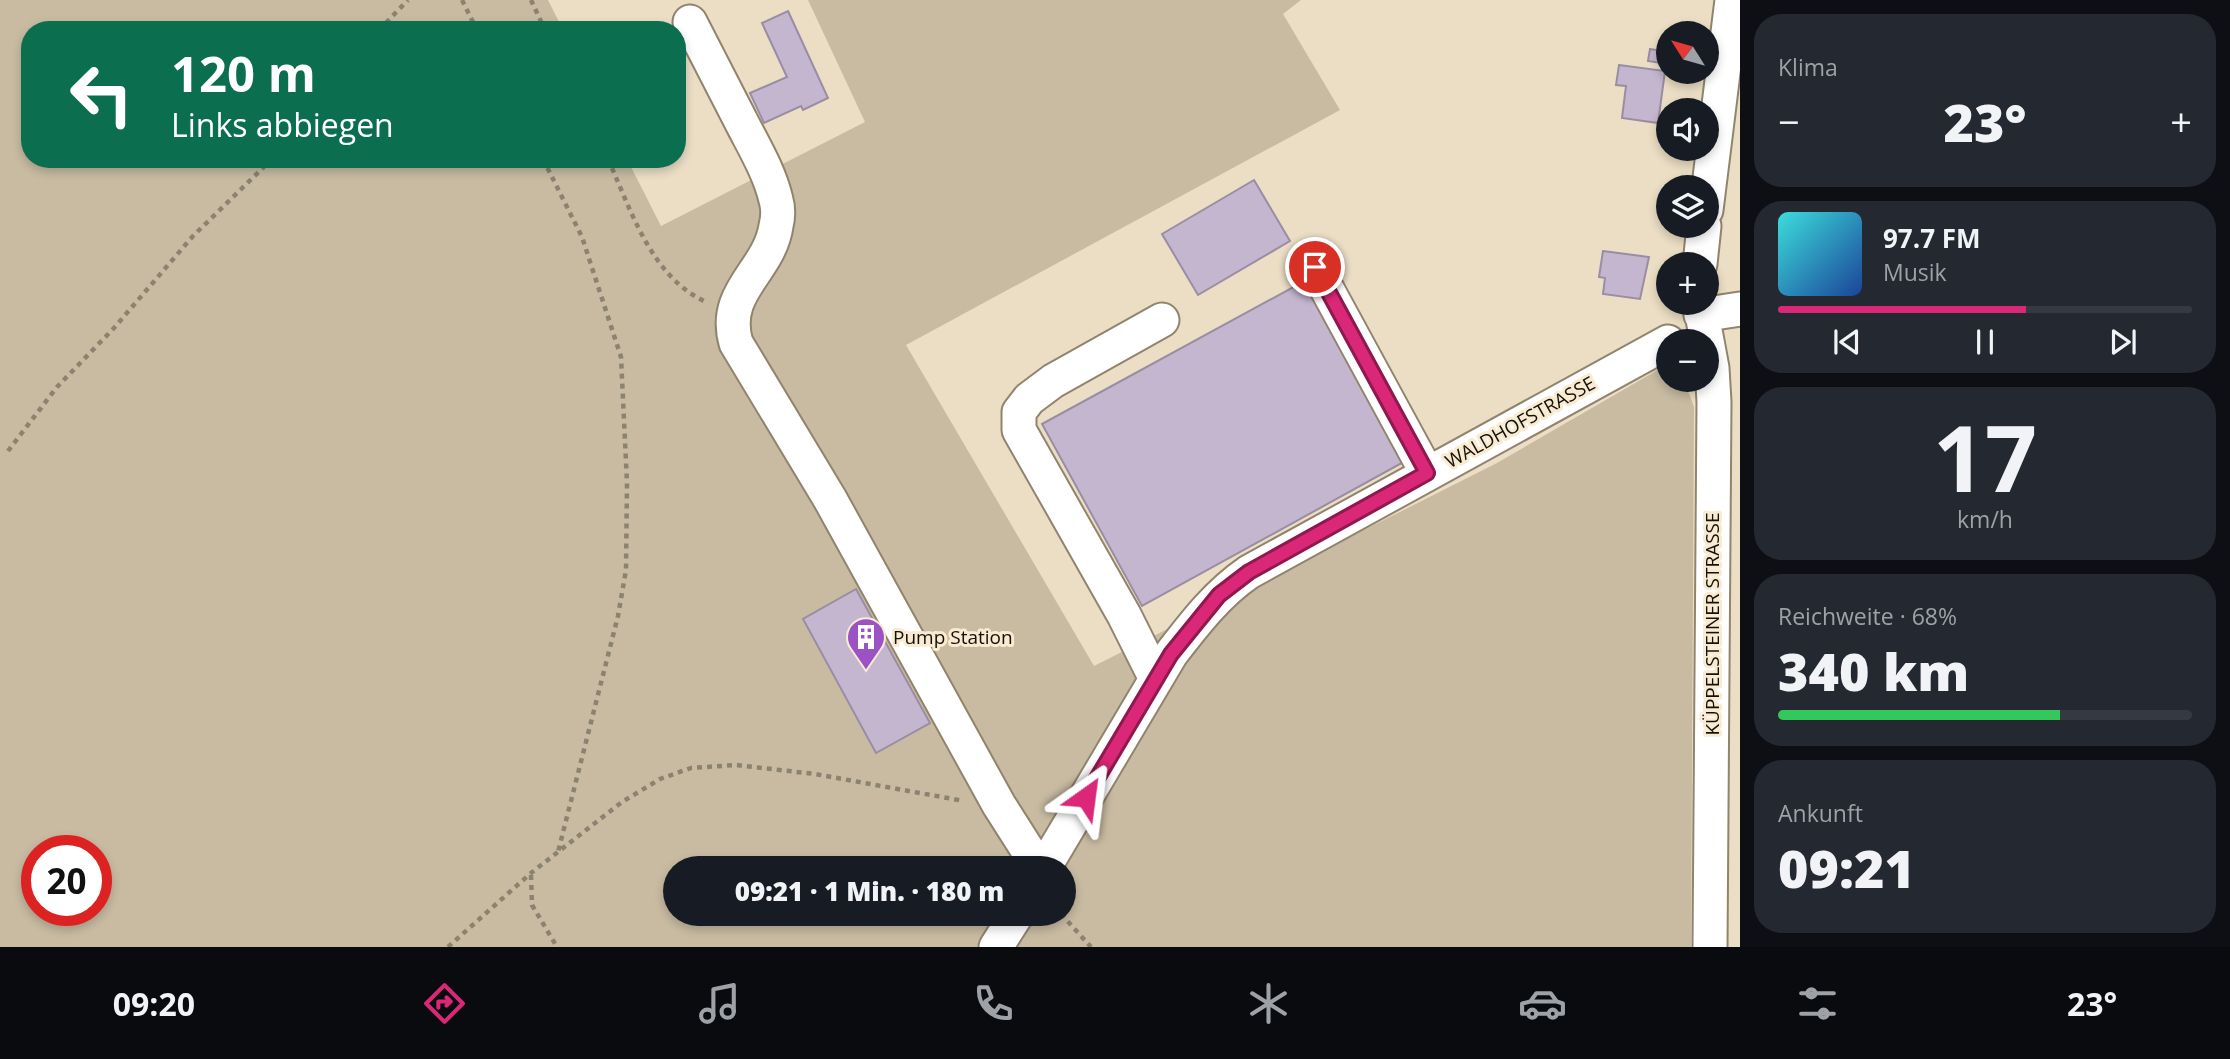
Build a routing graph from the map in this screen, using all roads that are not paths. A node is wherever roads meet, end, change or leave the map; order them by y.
1 (1732, 0) edge
2 (690, 22) dead end
3 (1710, 175) edge
4 (1315, 267) dead end
5 (1719, 309) edge
6 (1740, 309) edge
7 (1695, 315) edge
8 (1701, 315) edge
9 (1162, 320) dead end
10 (1684, 329) edge
11 (1656, 349) edge
12 (1427, 473) junction
13 (1156, 679) junction
14 (1029, 856) edge
15 (1051, 856) edge
16 (1009, 926) edge
17 (996, 947) edge
18 (1710, 947) edge

1 - 3 street
2 - 14 street
4 - 12 street
5 - 6 street
7 - 10 street, WALDHOFSTRASSE
8 - 18 street, KÜPPELSTEINER STRASSE
9 - 13 street
11 - 12 street, WALDHOFSTRASSE
12 - 13 street, WALDHOFSTRASSE
13 - 15 street, WALDHOFSTRASSE
16 - 17 street

